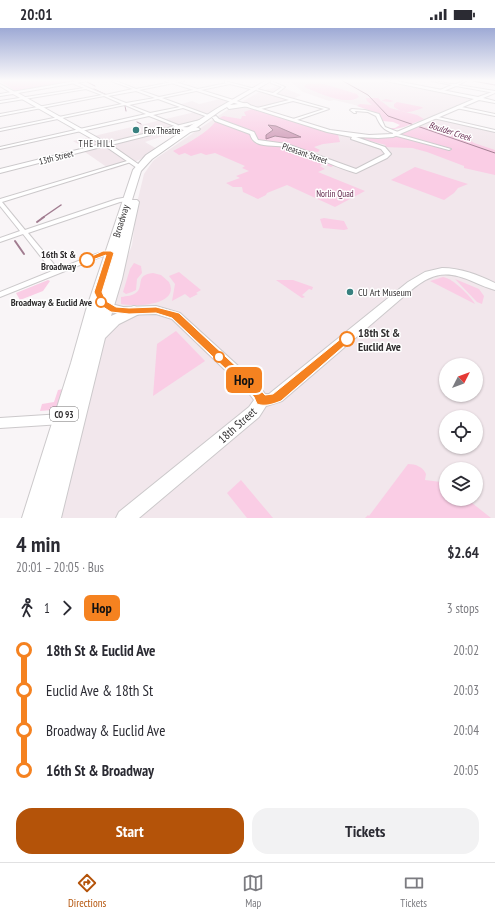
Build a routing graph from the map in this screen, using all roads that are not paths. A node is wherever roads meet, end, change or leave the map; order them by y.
1 (35, 104) edge
2 (59, 104) edge
3 (126, 104) joint
4 (174, 104) edge
5 (232, 104) edge
6 (239, 104) edge
7 (277, 104) edge
8 (306, 104) edge
9 (466, 104) edge
10 (247, 105) joint
11 (41, 107) junction
12 (183, 107) junction
13 (458, 107) junction
14 (258, 109) junction
15 (355, 112) dead end
16 (150, 114) junction
17 (494, 114) edge
18 (0, 115) edge
19 (434, 117) junction
20 (59, 118) junction
21 (209, 118) junction
22 (294, 120) junction
23 (177, 126) junction
24 (197, 129) junction
25 (0, 130) edge
26 (80, 130) junction
27 (189, 130) junction
28 (495, 131) edge
29 (395, 133) junction
30 (348, 136) junction
31 (105, 144) junction
32 (0, 148) edge
33 (449, 149) dead end
34 (136, 165) junction
35 (0, 171) edge
36 (128, 199) junction
37 (0, 202) edge
38 (24, 232) junction
39 (0, 240) edge
40 (117, 252) junction
41 (57, 272) junction
42 (495, 287) edge
43 (98, 292) junction
44 (0, 295) edge
45 (107, 307) junction
46 (134, 311) junction
47 (96, 342) junction
48 (261, 400) junction
49 (63, 419) junction
50 (0, 423) edge
51 (33, 518) edge
52 (50, 518) edge
53 (126, 518) edge

1 - 11 street
2 - 11 street
3 - 16 street
3 - 20 street
4 - 12 street, Pleasant Street
5 - 21 main road, Broadway / CO 93
6 - 10 main road
7 - 14 street
8 - 22 street
9 - 13 street
10 - 14 street
11 - 18 street
11 - 20 street
12 - 16 street
12 - 21 street, Pleasant Street
13 - 17 street
13 - 19 street
14 - 22 street
15 - 29 street
16 - 23 street
16 - 26 street
19 - 28 street
19 - 29 street
20 - 25 street
20 - 26 street
21 - 23 street, 13th Street
21 - 24 main road, Broadway / CO 93
21 - 27 main road, Broadway / CO 93
21 - 30 street, Pleasant Street
22 - 30 street
23 - 27 street
23 - 31 street, 13th Street
24 - 27 street
24 - 34 main road, Broadway / CO 93
26 - 31 street
26 - 32 street
27 - 34 main road, Broadway / CO 93
29 - 30 street
29 - 33 street
31 - 34 street
31 - 35 street, 13th Street
34 - 36 main road, Broadway / CO 93
34 - 37 street
34 - 40 main road, Broadway / CO 93
36 - 38 street
36 - 40 main road, Broadway / CO 93
37 - 38 street
38 - 39 street
38 - 41 street
40 - 41 street
40 - 43 main road, Broadway / CO 93
40 - 45 main road, Broadway / CO 93
41 - 44 street
42 - 48 street, 18th Street
43 - 45 main road
43 - 49 main road, Broadway / CO 93
45 - 46 street
45 - 47 main road, Broadway / CO 93
46 - 47 main road
46 - 48 street
47 - 52 main road, Broadway / CO 93
48 - 53 street, 18th Street
49 - 50 street
49 - 51 main road, Broadway / CO 93

